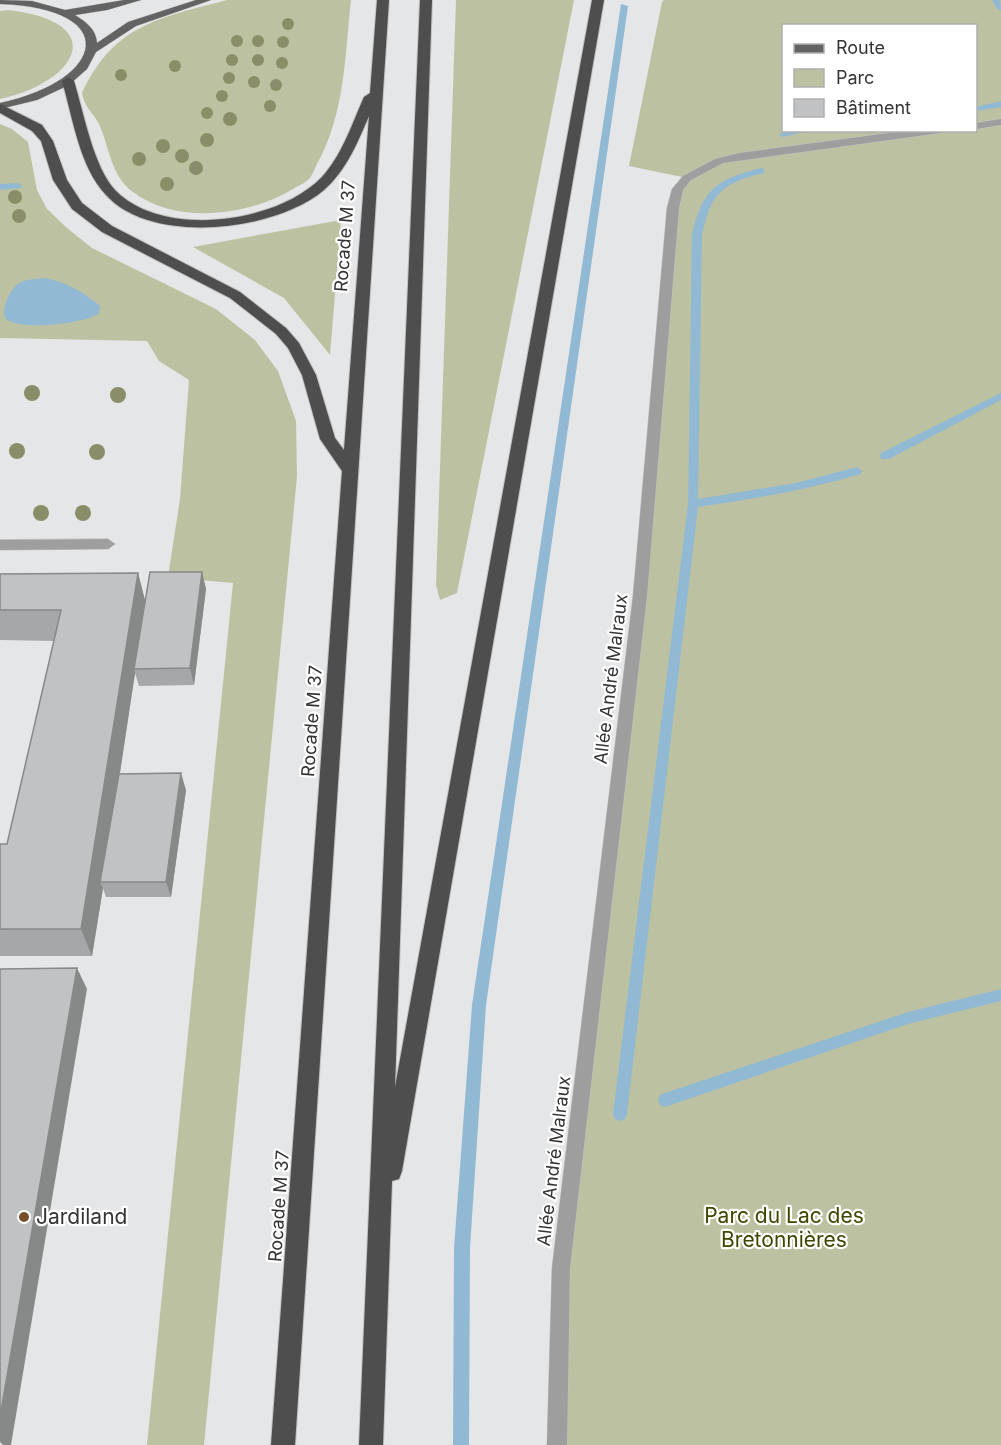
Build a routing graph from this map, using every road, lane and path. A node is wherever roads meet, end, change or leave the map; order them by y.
1 (136, 0) edge
2 (206, 0) edge
3 (383, 0) edge
4 (426, 0) edge
5 (598, 0) edge
6 (0, 1) edge
7 (67, 13) junction
8 (91, 51) junction
9 (68, 81) junction
10 (376, 84) junction
11 (0, 107) edge
12 (1001, 122) edge
13 (977, 126) edge
14 (925, 132) edge
15 (350, 470) junction
16 (108, 544) dead end
17 (0, 545) edge
18 (380, 1236) junction
19 (284, 1445) edge
20 (372, 1445) edge
21 (557, 1445) edge

1 - 7 main road
2 - 8 main road
3 - 10 highway, Rocade M 37
4 - 18 highway
5 - 18 highway
6 - 7 main road
7 - 8 main road
8 - 9 main road
9 - 10 highway
9 - 11 main road
10 - 15 highway, Rocade M 37
11 - 15 highway
12 - 13 street
14 - 21 street, Allée André Malraux
15 - 19 highway, Rocade M 37
16 - 17 street
18 - 20 highway

